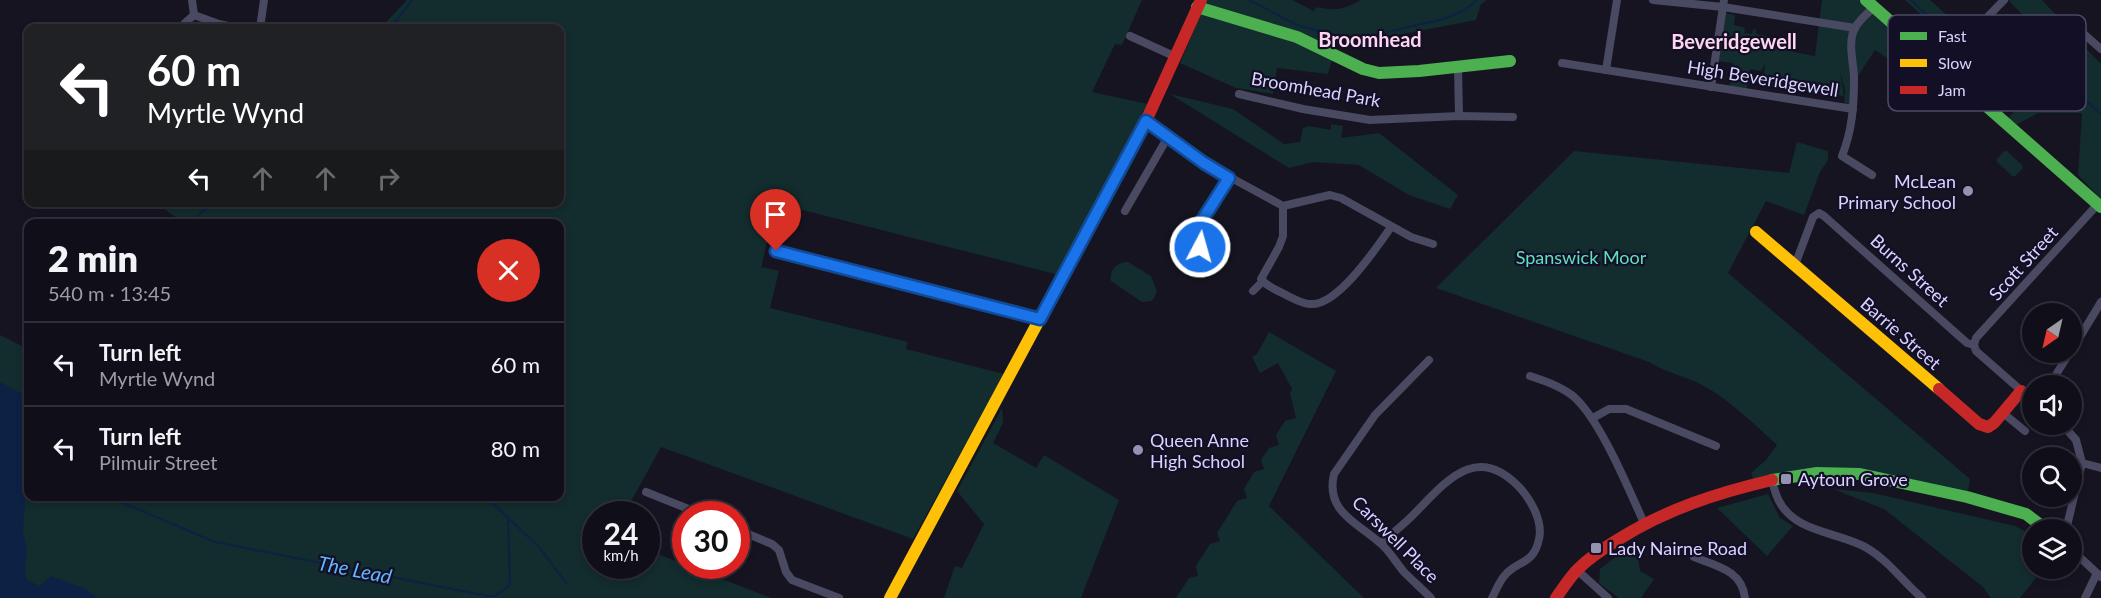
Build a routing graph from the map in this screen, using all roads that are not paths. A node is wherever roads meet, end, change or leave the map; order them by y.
1 (192, 0) edge
2 (264, 0) edge
3 (1617, 0) edge
4 (1653, 0) edge
5 (2003, 1) edge
6 (1199, 4) edge
7 (1723, 4) edge
8 (1870, 4) edge
9 (194, 15) junction
10 (1989, 15) edge
11 (1888, 20) edge
12 (185, 23) dead end
13 (219, 24) edge
14 (261, 24) edge
15 (1855, 28) junction
16 (1130, 36) dead end
17 (2086, 36) edge
18 (2101, 49) edge
19 (1176, 57) junction
20 (1510, 61) dead end
21 (1562, 63) dead end
22 (1458, 67) junction
23 (1606, 70) junction
24 (1711, 87) junction
25 (1239, 94) dead end
26 (1853, 109) junction
27 (1991, 111) edge
28 (1459, 116) junction
29 (1513, 117) dead end
30 (1146, 121) junction
31 (1168, 135) junction
32 (1872, 175) dead end
33 (1229, 178) junction
34 (1283, 206) junction
35 (2099, 206) edge
36 (1125, 211) dead end
37 (1390, 227) junction
38 (1756, 232) dead end
39 (1194, 233) junction
40 (1180, 235) dead end
41 (1433, 244) dead end
42 (1200, 247) dead end
43 (776, 251) dead end
44 (1795, 266) junction
45 (1263, 281) junction
46 (1253, 291) dead end
47 (2101, 302) edge
48 (1040, 319) junction
49 (2082, 333) edge
50 (1974, 345) junction
51 (1429, 360) dead end
52 (1530, 376) dead end
53 (2020, 391) joint
54 (2003, 413) junction
55 (1593, 418) junction
56 (2022, 429) edge
57 (1716, 446) dead end
58 (2082, 463) edge
59 (2101, 468) edge
60 (1771, 479) junction
61 (646, 492) dead end
62 (672, 502) edge
63 (2033, 519) edge
64 (1644, 523) junction
65 (750, 535) edge
66 (1382, 543) junction
67 (1694, 557) dead end
68 (2082, 559) edge
69 (1576, 570) junction
70 (2099, 575) edge
71 (836, 597) edge
72 (890, 598) edge
73 (1431, 598) edge
74 (1492, 598) edge
75 (1556, 598) edge
76 (1608, 598) edge
77 (1745, 598) edge
78 (1922, 598) edge
79 (2085, 598) edge

1 - 9 street
2 - 14 street
3 - 23 street
4 - 7 street
5 - 10 street
6 - 19 street
6 - 22 street, Broomhead Park
7 - 15 street
7 - 24 street
8 - 11 street
8 - 15 street
9 - 12 street
9 - 13 street
15 - 26 street
16 - 19 street
17 - 18 street
19 - 30 street
20 - 22 street, Broomhead Park
21 - 23 street, High Beveridgewell
22 - 28 street
23 - 24 street, High Beveridgewell
24 - 26 street, High Beveridgewell
25 - 28 street, Broomhead Park
26 - 32 street
27 - 35 street
28 - 29 street, Broomhead Park
30 - 31 street
30 - 48 street
31 - 33 street
31 - 36 street
33 - 34 street
33 - 39 street
34 - 37 street
34 - 45 street
35 - 50 street, Scott Street
37 - 41 street
37 - 45 street
38 - 44 street, Barrie Street
39 - 40 street
39 - 42 street
43 - 48 street
44 - 50 street, Burns Street
44 - 54 street, Barrie Street
45 - 46 street
47 - 49 street
48 - 72 street
50 - 53 street, Burns Street
51 - 66 street, Carswell Place
52 - 55 street
53 - 54 street, Barrie Street
54 - 56 street
55 - 57 street
55 - 64 street
58 - 59 street
60 - 63 street
60 - 64 street
60 - 78 street
61 - 62 street
64 - 69 street
65 - 71 street
66 - 73 street, Carswell Place
66 - 74 street
67 - 77 street
68 - 70 street
69 - 75 street
69 - 76 street
70 - 79 street

